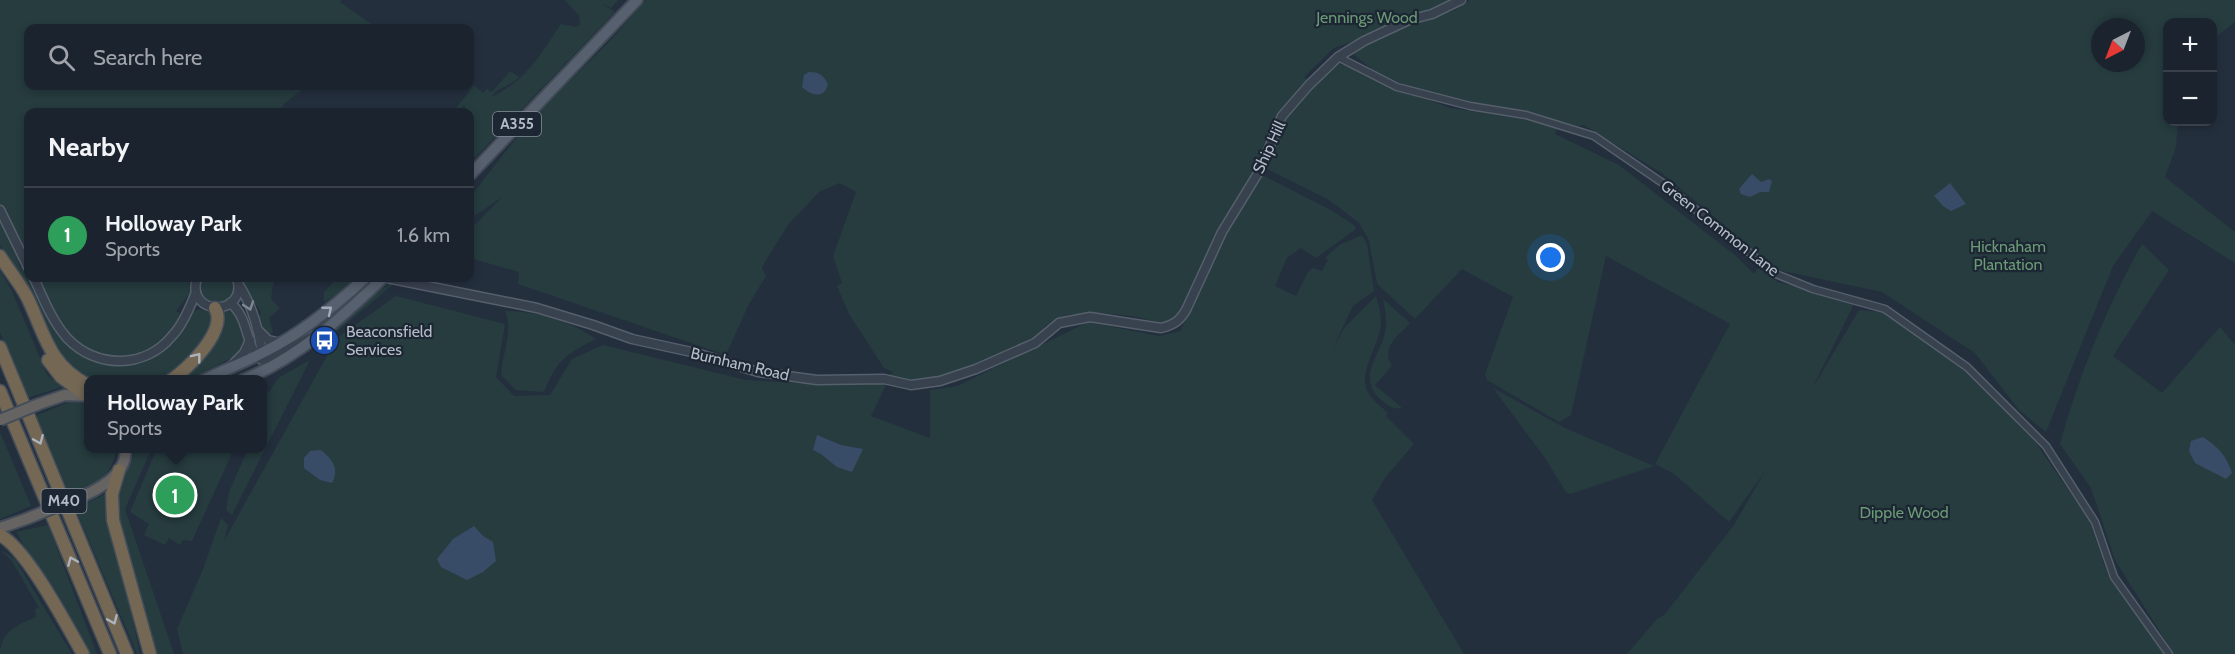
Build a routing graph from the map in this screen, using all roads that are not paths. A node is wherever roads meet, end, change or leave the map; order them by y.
1 (637, 0) edge
2 (1461, 0) edge
3 (1338, 57) junction
4 (474, 171) edge
5 (0, 210) edge
6 (0, 256) edge
7 (24, 259) edge
8 (36, 282) edge
9 (197, 282) edge
10 (238, 282) edge
11 (238, 282) edge
12 (359, 282) edge
13 (379, 282) edge
14 (388, 282) edge
15 (420, 282) edge
16 (196, 292) junction
17 (366, 293) junction
18 (230, 303) junction
19 (211, 307) junction
20 (184, 318) junction
21 (1059, 323) joint
22 (256, 328) junction
23 (319, 334) junction
24 (250, 336) junction
25 (281, 343) junction
26 (0, 347) edge
27 (260, 356) junction
28 (229, 368) junction
29 (258, 374) joint
30 (178, 375) edge
31 (214, 375) edge
32 (0, 391) edge
33 (84, 391) edge
34 (84, 392) edge
35 (0, 420) edge
36 (126, 453) edge
37 (119, 470) junction
38 (0, 528) edge
39 (0, 535) edge
40 (83, 654) edge
41 (110, 654) edge
42 (127, 654) edge
43 (150, 654) edge
44 (2169, 654) edge

1 - 4 main road, A355
2 - 3 street, Ship Hill
3 - 21 street, Ship Hill
3 - 44 street, Green Common Lane
5 - 7 street
6 - 33 highway
8 - 20 street
9 - 16 street
10 - 18 street
11 -> 22 street
25 -> 12 main road
13 - 17 main road
14 - 17 street
15 - 21 street, Burnham Road
16 - 19 street
16 - 20 street
17 - 23 main road
18 - 19 street
18 - 24 street
19 - 20 street
30 -> 19 highway
22 - 25 street
22 - 27 street
23 - 27 street
23 - 29 main road
24 - 27 street
24 - 28 street
25 - 27 main road
26 -> 42 highway, M40
27 - 28 main road
27 - 29 street
28 - 31 main road
41 -> 32 highway, M40
34 - 35 highway, bridge
36 - 37 highway
37 - 38 highway, bridge
37 - 43 highway
39 - 40 highway

